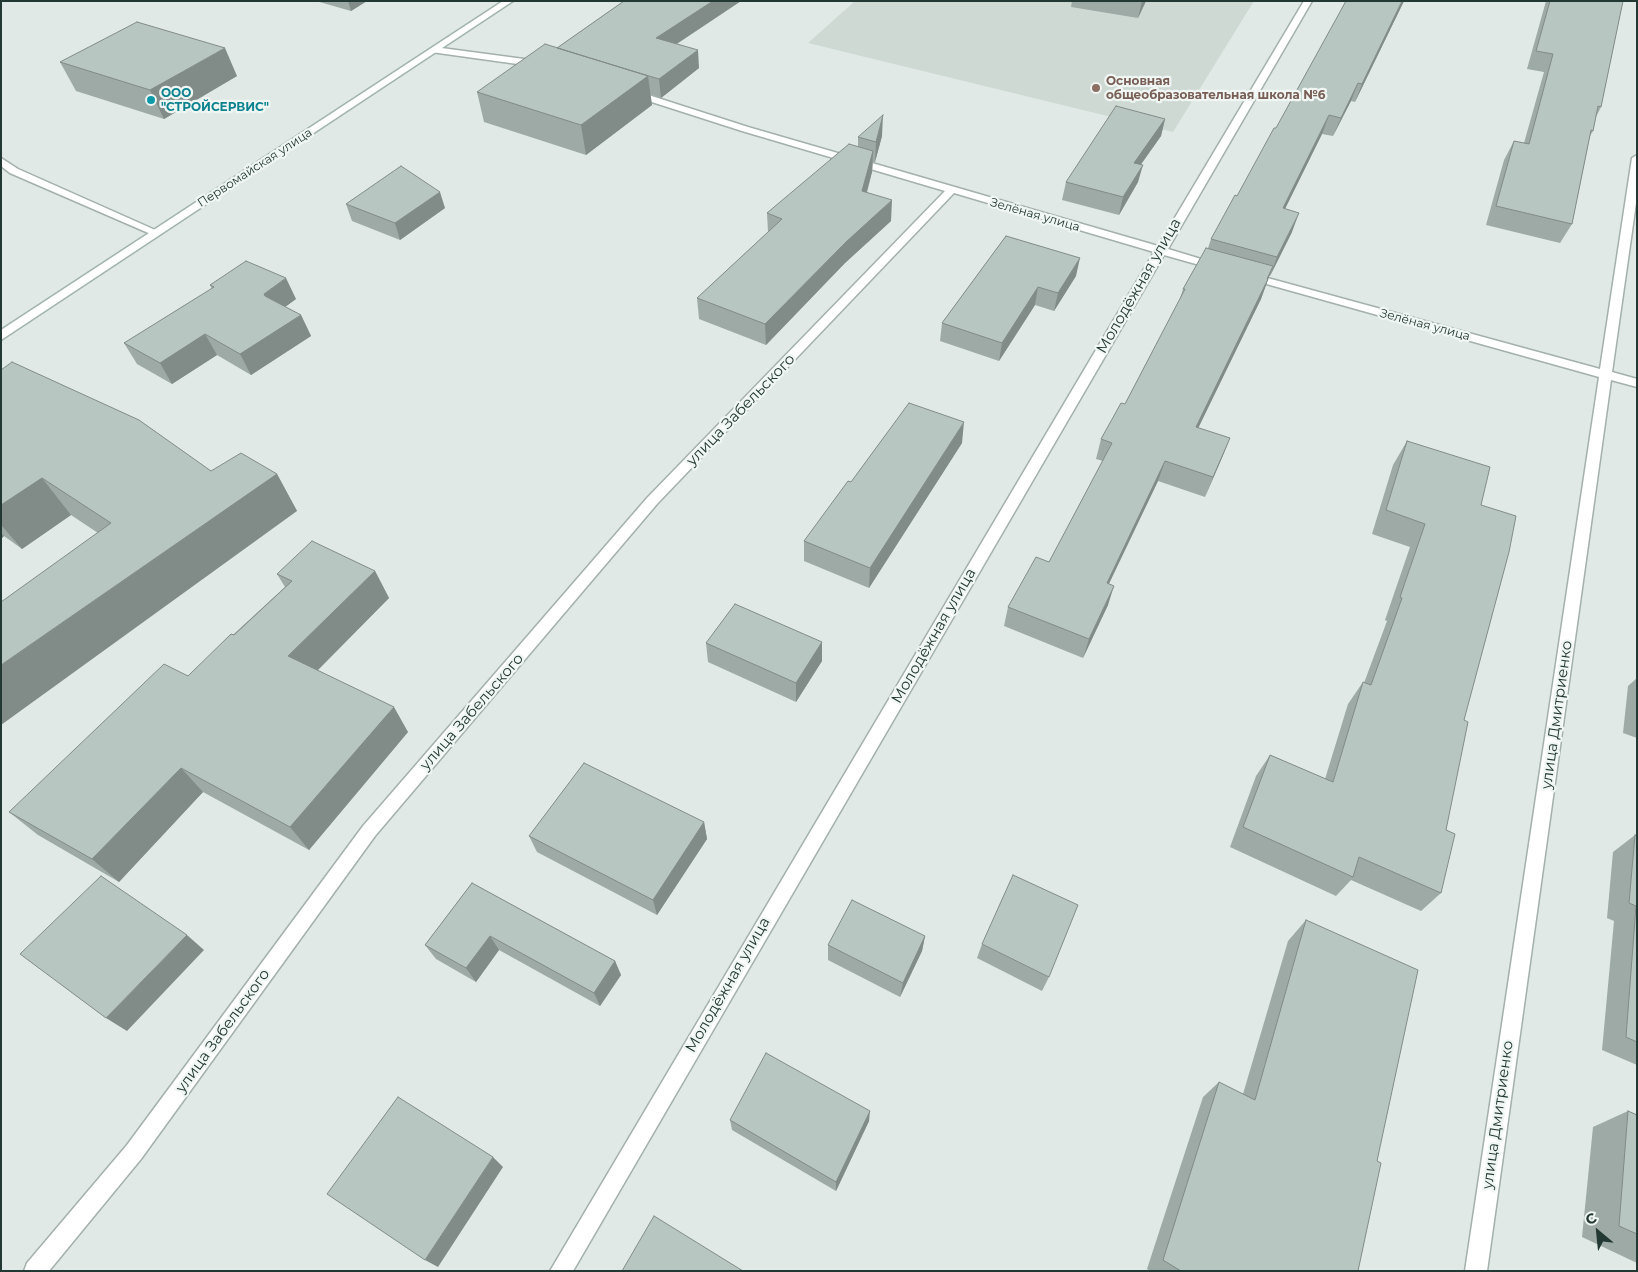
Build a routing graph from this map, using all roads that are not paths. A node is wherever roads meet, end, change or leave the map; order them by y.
1 (509, 1) edge
2 (1308, 1) edge
3 (434, 50) junction
4 (548, 67) edge
5 (623, 90) edge
6 (1637, 158) edge
7 (1, 160) edge
8 (951, 190) junction
9 (157, 233) junction
10 (1159, 251) junction
11 (1, 336) edge
12 (1606, 374) junction
13 (1637, 382) edge
14 (34, 1271) edge
15 (561, 1271) edge
16 (1476, 1271) edge

1 - 3 street, Первомайская улица
2 - 10 street, Молодёжная улица
3 - 4 street
3 - 9 street, Первомайская улица
5 - 8 street, Зелёная улица
6 - 12 street, улица Дмитриенко
7 - 9 street
8 - 10 street, Зелёная улица
8 - 14 street, улица Забельского
9 - 11 street, Первомайская улица
10 - 12 street, Зелёная улица
10 - 15 street, Молодёжная улица
12 - 13 street, Зелёная улица
12 - 16 street, улица Дмитриенко

